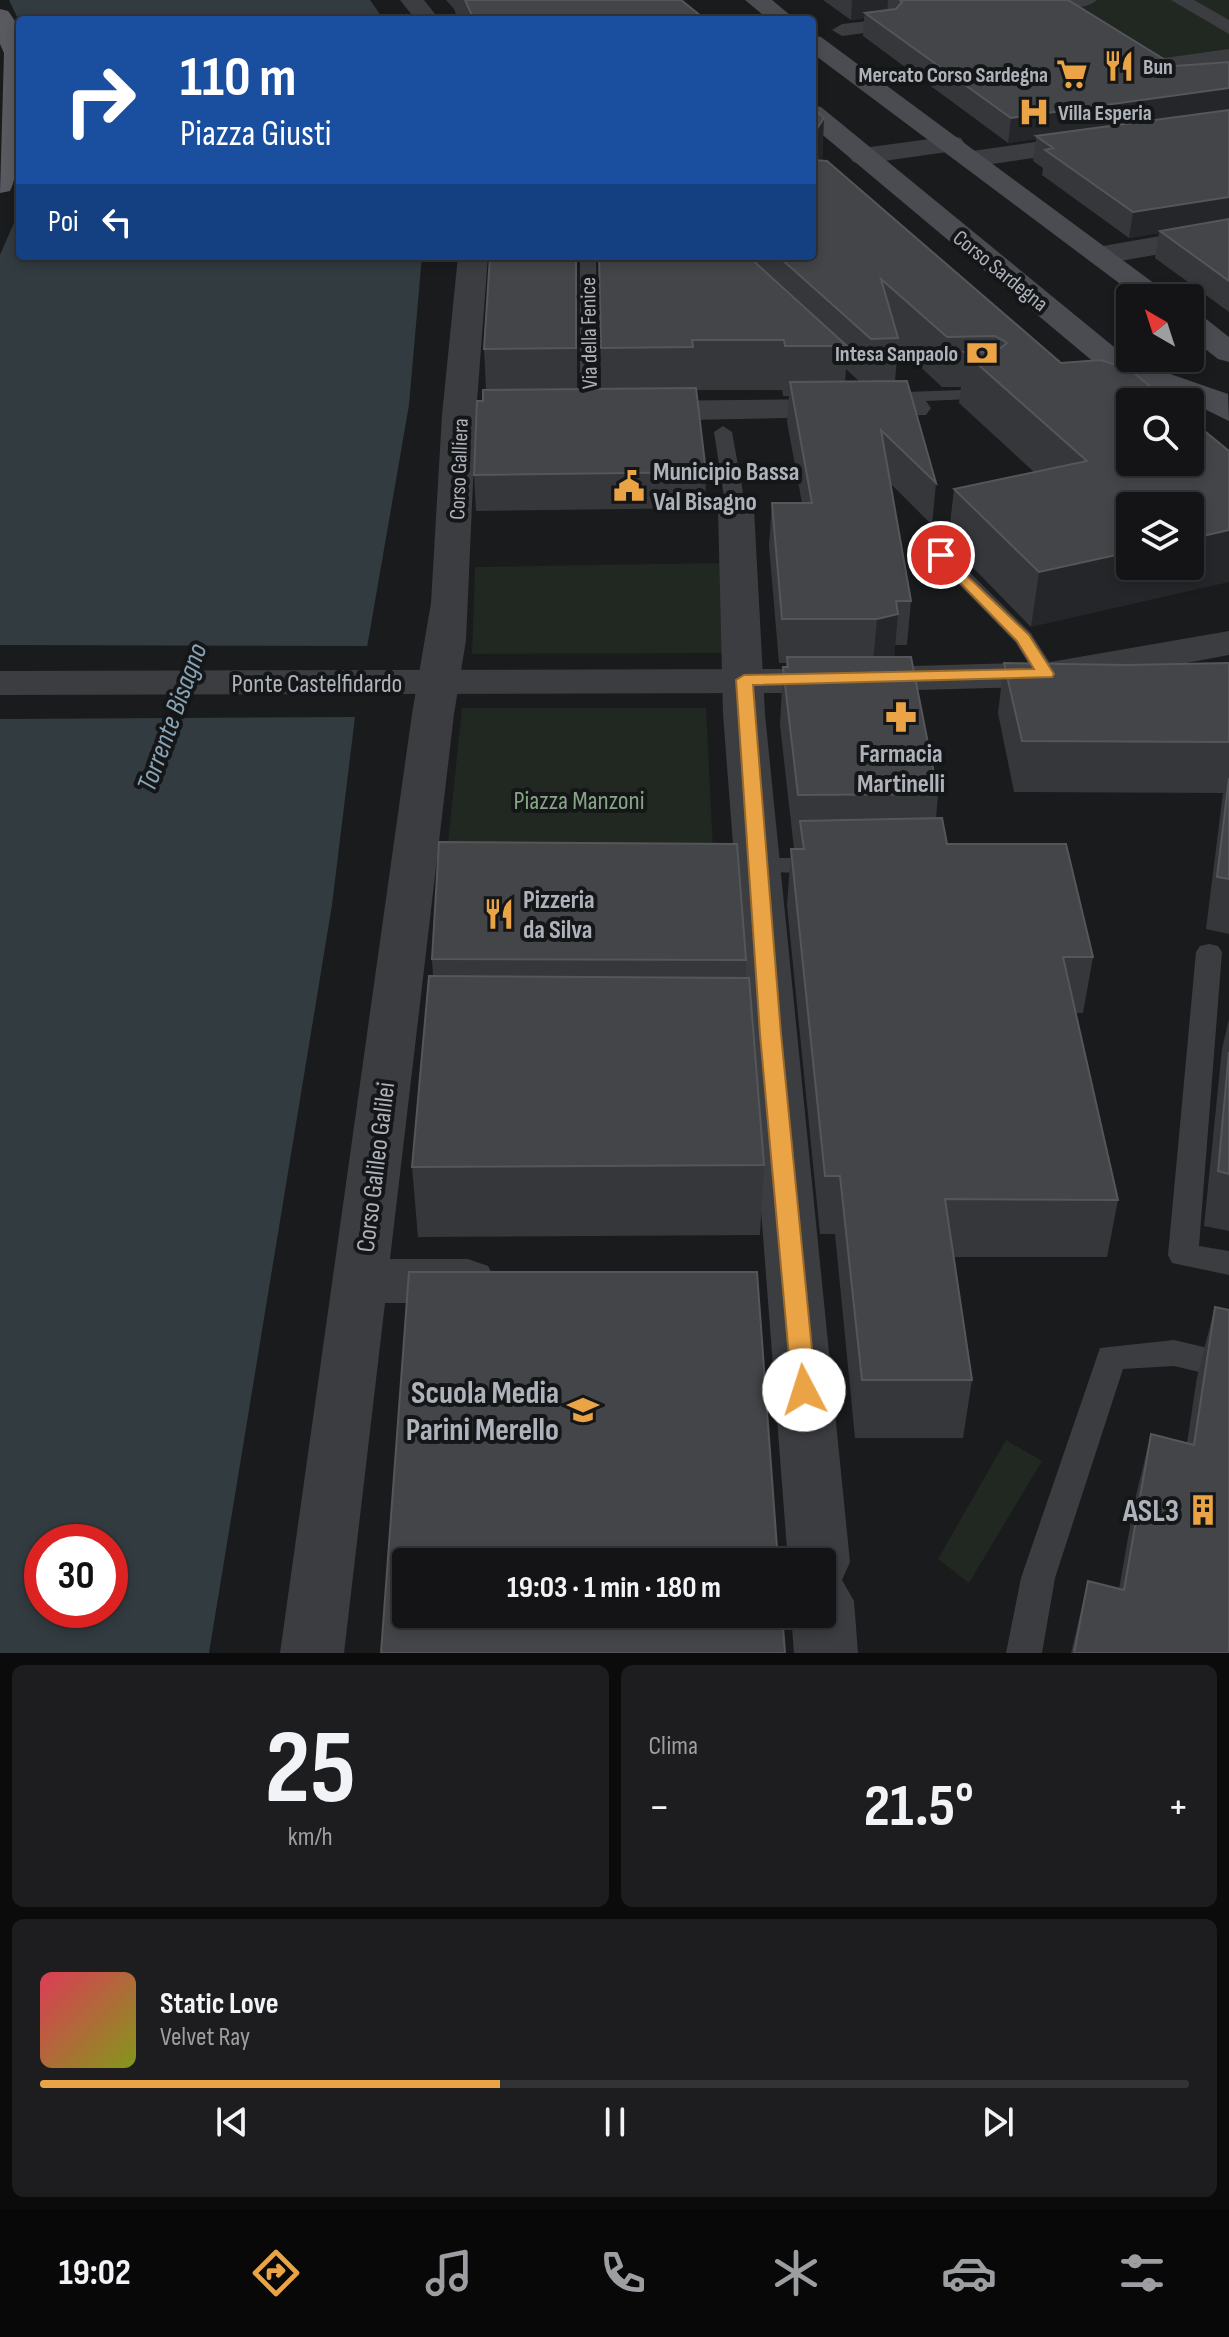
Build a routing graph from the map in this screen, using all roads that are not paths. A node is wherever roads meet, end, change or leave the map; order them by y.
1 (412, 0) edge
2 (757, 0) edge
3 (1088, 0) edge
4 (1180, 0) edge
5 (1050, 2) edge
6 (1229, 8) edge
7 (1201, 11) junction
8 (0, 16) edge
9 (425, 16) edge
10 (779, 16) edge
11 (1078, 20) edge
12 (887, 25) edge
13 (1229, 28) edge
14 (842, 30) dead end
15 (816, 45) edge
16 (1229, 55) edge
17 (1178, 83) edge
18 (816, 117) edge
19 (1119, 138) edge
20 (962, 151) junction
21 (869, 173) junction
22 (0, 185) edge
23 (1229, 233) edge
24 (1103, 255) junction
25 (473, 260) edge
26 (588, 260) edge
27 (1141, 284) edge
28 (1204, 333) edge
29 (1229, 352) edge
30 (1229, 358) edge
31 (1116, 365) edge
32 (1116, 368) edge
33 (1132, 372) edge
34 (1081, 374) edge
35 (850, 388) edge
36 (989, 394) edge
37 (1223, 406) edge
38 (914, 408) edge
39 (575, 411) joint
40 (723, 432) dead end
41 (736, 509) joint
42 (941, 555) dead end
43 (1229, 643) edge
44 (1049, 674) junction
45 (1229, 679) edge
46 (744, 680) junction
47 (441, 682) junction
48 (0, 683) edge
49 (756, 866) junction
50 (848, 866) edge
51 (1209, 952) dead end
52 (1229, 1263) edge
53 (514, 1280) edge
54 (361, 1281) junction
55 (1229, 1366) edge
56 (817, 1548) edge
57 (824, 1628) edge
58 (312, 1653) edge
59 (826, 1653) edge
60 (1024, 1653) edge

1 - 9 street
2 - 10 main road
3 - 5 street
4 - 7 street
5 - 11 street
6 - 7 street
7 - 13 street
8 - 22 main road
12 - 14 street
15 - 20 main road
16 - 17 street
18 - 21 main road, Corso Sardegna
19 - 20 street
20 - 21 street
20 - 24 main road
21 - 31 main road, Corso Sardegna
23 - 24 street
24 - 27 main road
25 - 47 street, Corso Galliera
26 - 39 lane, Via della Fenice
28 - 29 main road
30 - 37 main road, Corso Sardegna
32 - 34 street, Corso Sardegna
33 - 37 main road, Corso Sardegna
35 - 36 lane
38 - 39 street, Via della Fenice
40 - 41 lane
41 - 46 street
42 - 44 lane
43 - 44 street
44 - 45 street
44 - 46 street
46 - 47 street
46 - 49 street
47 - 48 street, Ponte Castelfidardo
47 - 54 street, Corso Galileo Galilei
49 - 50 lane
49 - 56 street
51 - 52 lane
53 - 54 street
54 - 58 street, Corso Galileo Galilei
55 - 60 lane
57 - 59 street

